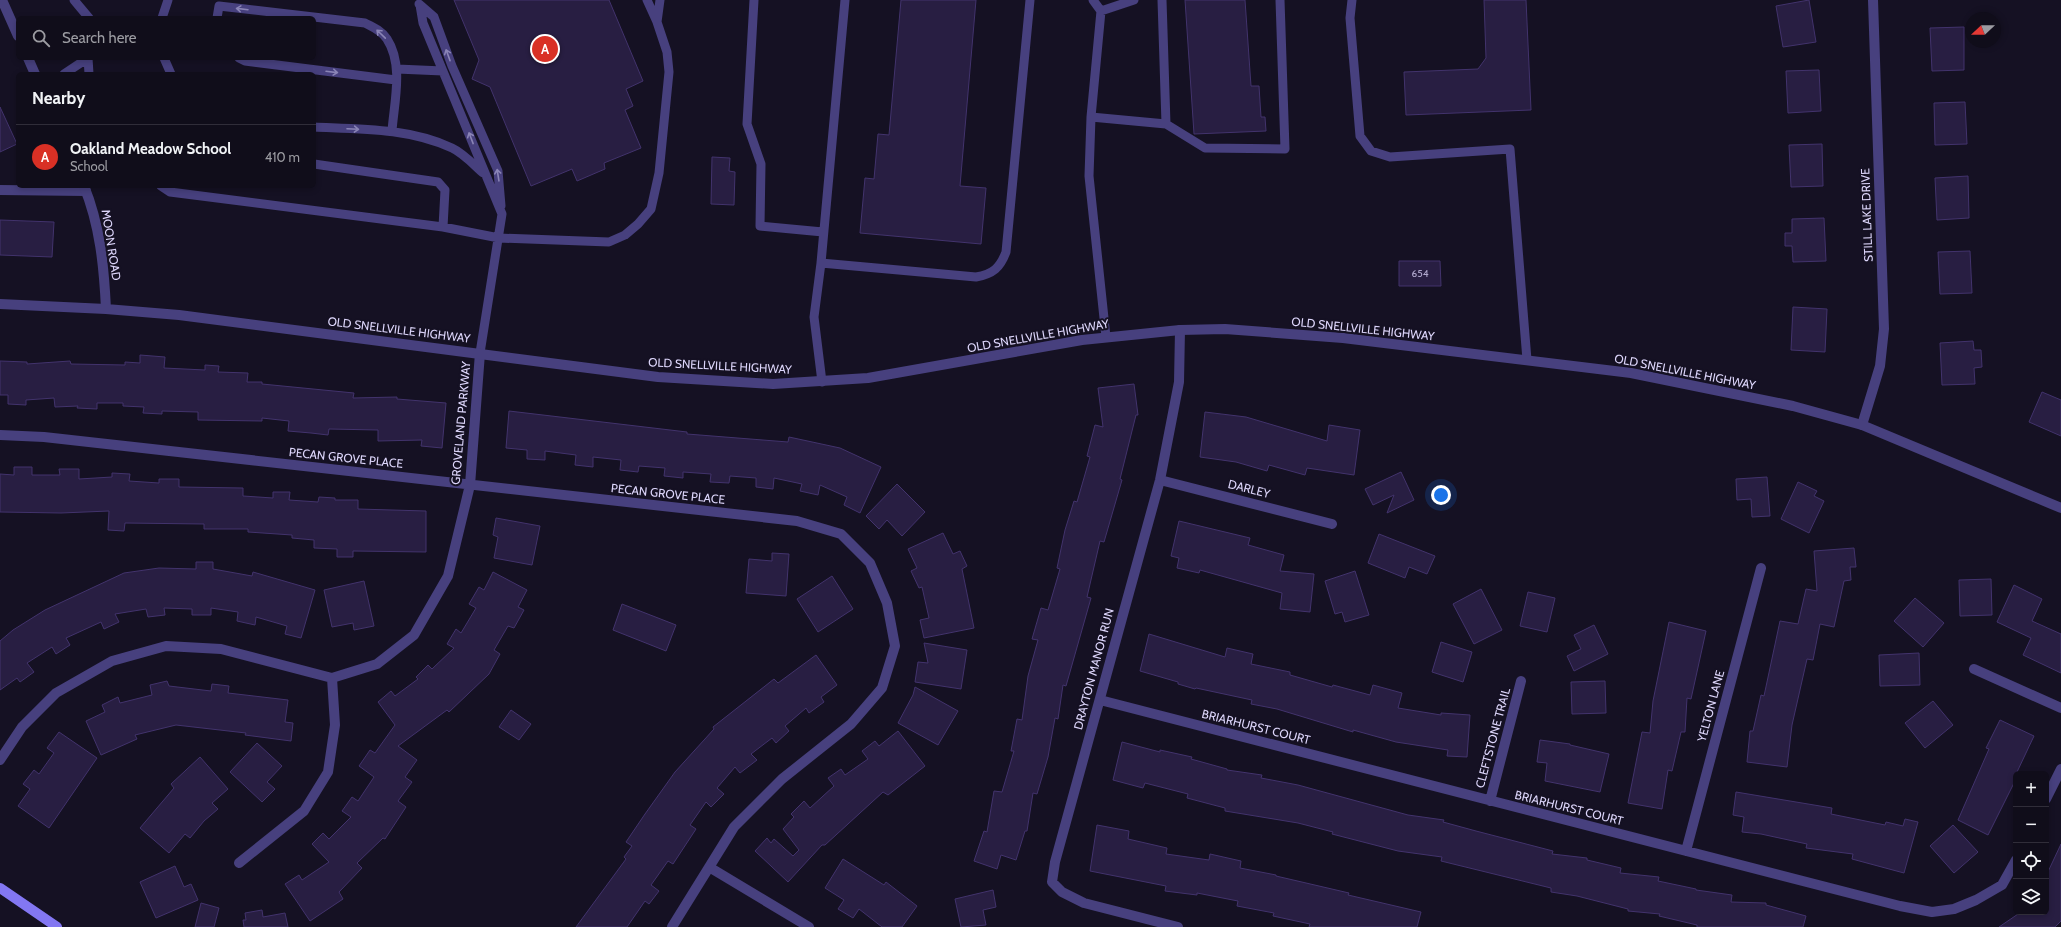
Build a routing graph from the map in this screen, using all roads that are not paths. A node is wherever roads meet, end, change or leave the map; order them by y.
1 (2, 0) edge
2 (74, 0) edge
3 (168, 0) edge
4 (647, 0) edge
5 (660, 0) edge
6 (754, 0) edge
7 (845, 0) edge
8 (1030, 0) edge
9 (1093, 0) edge
10 (1134, 0) edge
11 (1162, 0) edge
12 (1280, 0) edge
13 (1352, 0) edge
14 (1873, 0) edge
15 (418, 2) edge
16 (1101, 11) junction
17 (87, 16) edge
18 (163, 16) edge
19 (218, 16) edge
20 (305, 16) edge
21 (316, 17) edge
22 (657, 22) junction
23 (16, 32) edge
24 (29, 60) edge
25 (85, 60) edge
26 (88, 60) edge
27 (165, 60) edge
28 (243, 60) edge
29 (397, 69) junction
30 (443, 71) junction
31 (34, 72) edge
32 (67, 72) edge
33 (90, 72) edge
34 (170, 72) edge
35 (396, 80) junction
36 (1091, 117) junction
37 (1166, 124) junction
38 (316, 127) edge
39 (392, 131) junction
40 (316, 164) edge
41 (485, 174) junction
42 (164, 188) edge
43 (85, 189) edge
44 (0, 190) edge
45 (502, 214) junction
46 (442, 226) junction
47 (823, 232) junction
48 (499, 238) junction
49 (821, 263) junction
50 (0, 304) edge
51 (106, 309) junction
52 (1180, 330) junction
53 (1106, 337) junction
54 (480, 353) junction
55 (1527, 360) junction
56 (822, 382) junction
57 (1862, 425) junction
58 (0, 435) edge
59 (1160, 480) junction
60 (470, 485) junction
61 (2061, 508) edge
62 (1332, 524) dead end
63 (1761, 568) dead end
64 (1974, 669) dead end
65 (332, 678) junction
66 (1521, 681) dead end
67 (1100, 700) junction
68 (2061, 708) edge
69 (0, 760) edge
70 (2061, 769) edge
71 (2049, 793) edge
72 (1490, 801) junction
73 (1686, 851) junction
74 (239, 863) dead end
75 (2013, 865) edge
76 (709, 867) junction
77 (0, 888) edge
78 (56, 927) edge
79 (672, 927) edge
80 (809, 927) edge
81 (1178, 927) edge

1 - 23 street
2 - 17 lane
3 - 18 lane
4 - 22 lane
5 - 22 lane
6 - 47 lane
7 - 47 lane
8 - 49 lane
9 - 16 lane
10 - 16 lane
11 - 37 lane
12 - 37 lane
13 - 55 lane
14 - 57 street, STILL LAKE DRIVE
15 - 30 lane
45 -> 15 lane
16 - 36 lane
20 -> 19 lane
29 -> 21 lane
22 - 48 lane
24 - 31 street
25 - 32 lane
26 - 33 lane
27 - 34 lane
28 -> 35 lane
29 - 30 lane
29 - 35 lane
41 -> 30 lane
35 - 39 lane
36 - 37 lane
36 - 53 lane
38 -> 39 lane
39 - 41 lane
40 - 46 lane
41 - 45 lane
42 - 46 lane
43 - 44 street
43 - 51 street, MOON ROAD
45 - 48 lane
46 - 48 lane
47 - 49 lane
48 - 54 lane
49 - 56 lane
50 - 51 street, OLD SNELLVILLE HIGHWAY
51 - 54 street, OLD SNELLVILLE HIGHWAY
52 - 53 street, OLD SNELLVILLE HIGHWAY
52 - 55 street, OLD SNELLVILLE HIGHWAY
52 - 59 street, DRAYTON MANOR RUN
53 - 56 street, OLD SNELLVILLE HIGHWAY
54 - 56 street, OLD SNELLVILLE HIGHWAY
54 - 60 street, GROVELAND PARKWAY
55 - 57 street, OLD SNELLVILLE HIGHWAY
57 - 61 street, OLD SNELLVILLE HIGHWAY
58 - 60 street, PECAN GROVE PLACE
59 - 62 street, DARLEY
59 - 67 street, DRAYTON MANOR RUN
60 - 65 street, GROVELAND PARKWAY
60 - 76 street, PECAN GROVE PLACE
63 - 73 street, YELTON LANE
64 - 68 street
65 - 69 street
65 - 74 street
66 - 72 street, CLEFTSTONE TRAIL
67 - 72 street, BRIARHURST COURT
67 - 81 street, DRAYTON MANOR RUN
70 - 71 street
72 - 73 street, BRIARHURST COURT
73 - 75 street, BRIARHURST COURT
76 - 79 street, PECAN GROVE PLACE
76 - 80 street
77 - 78 main road

